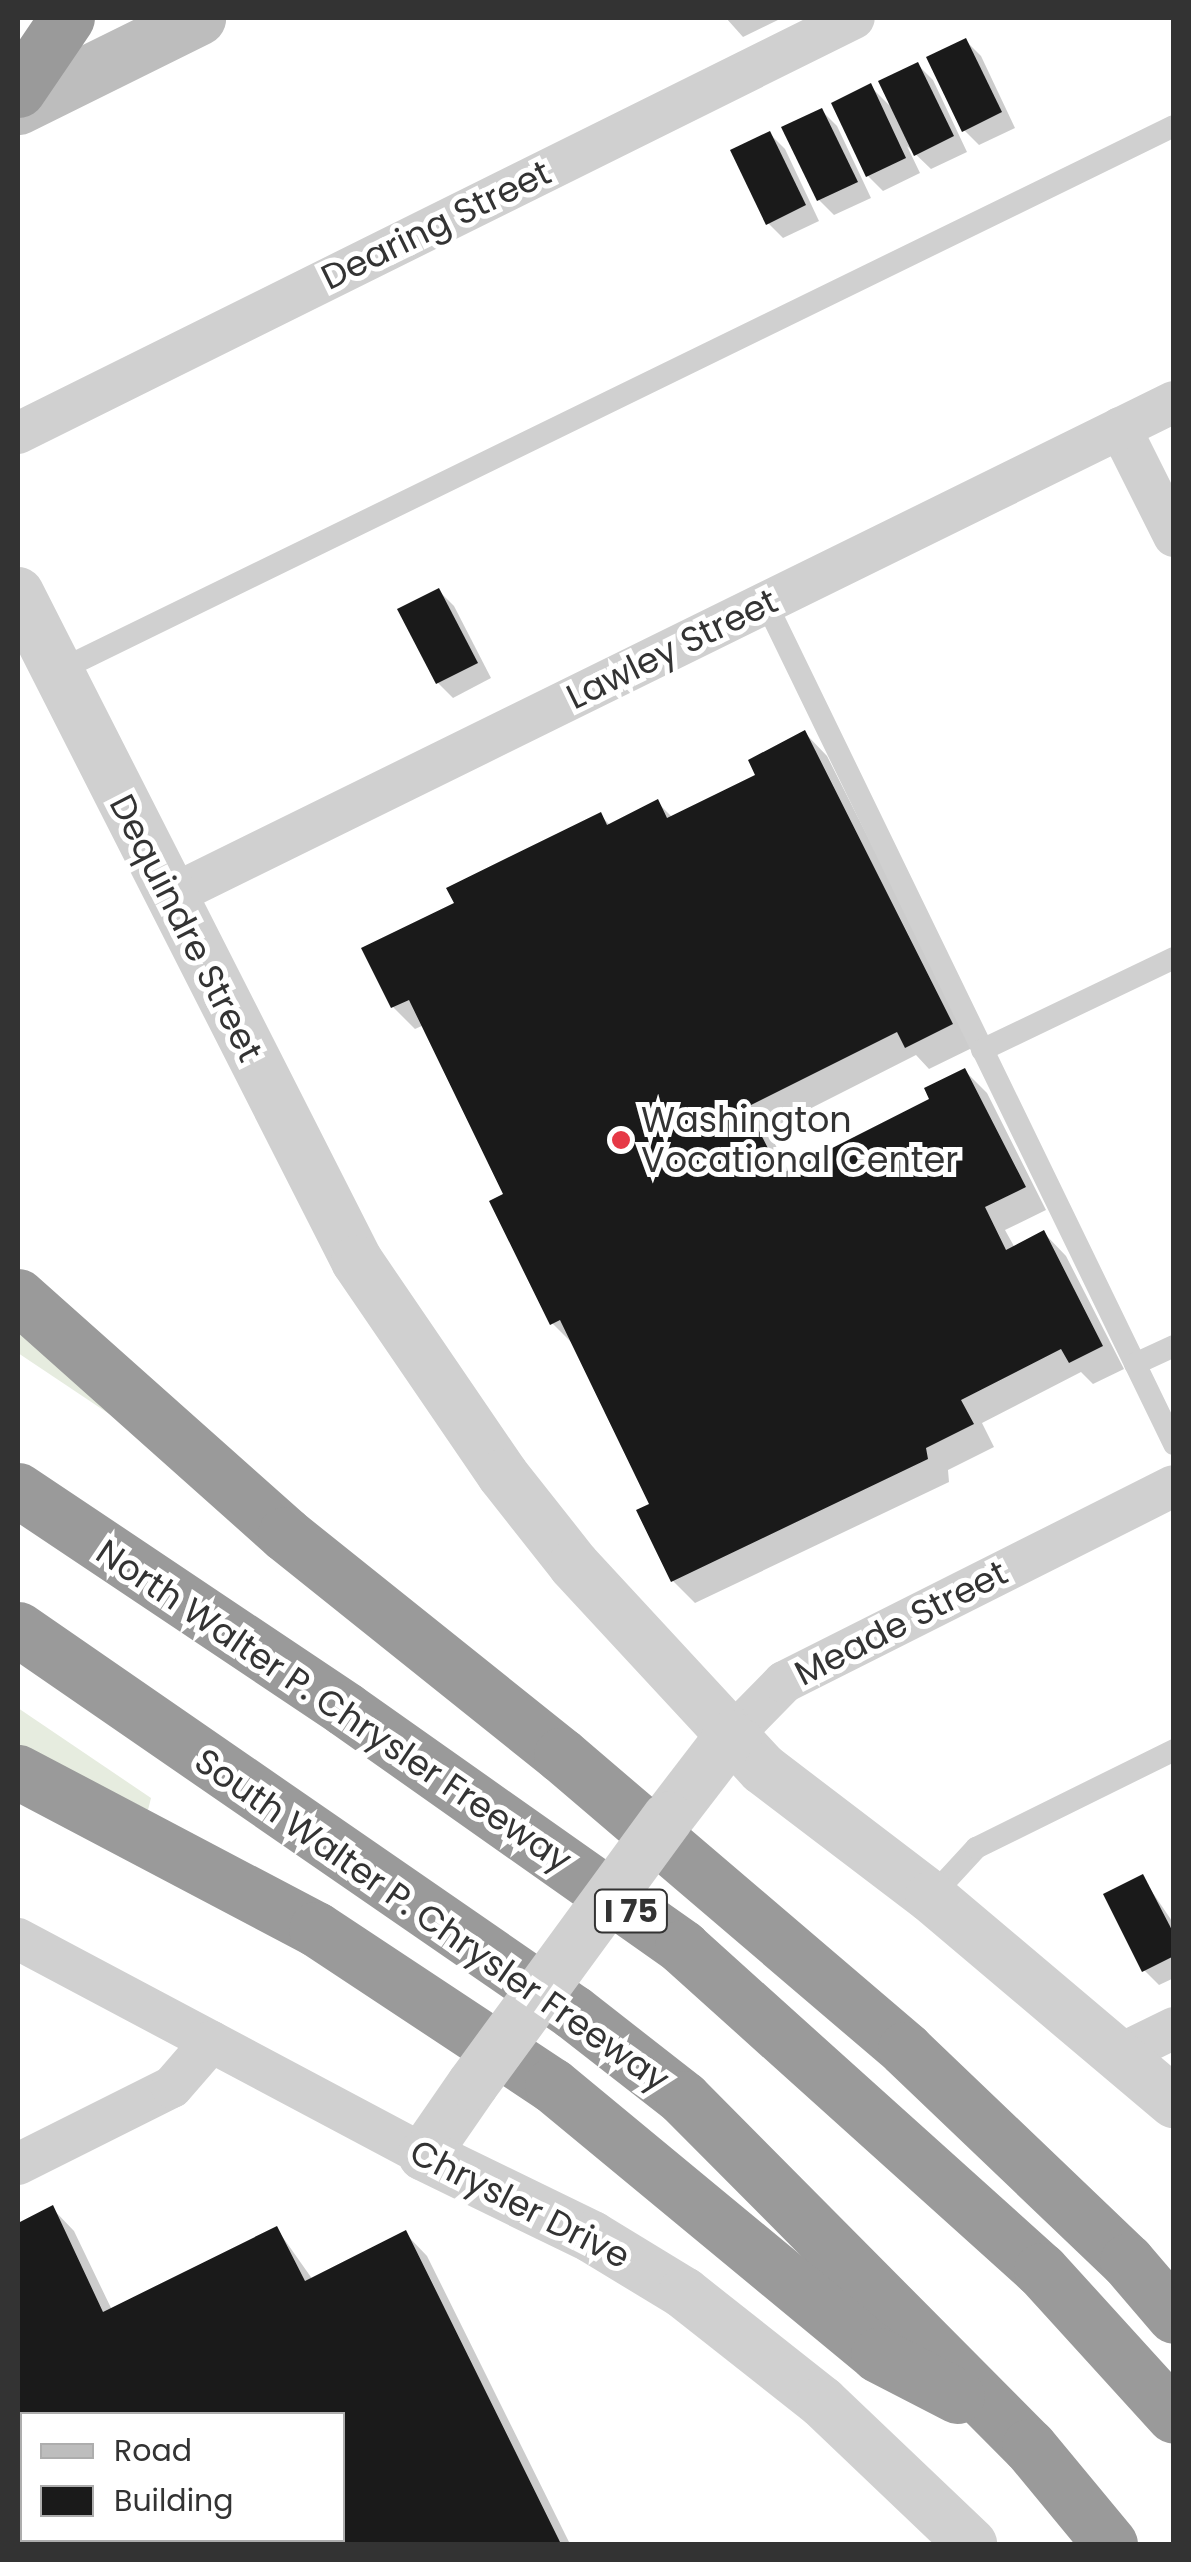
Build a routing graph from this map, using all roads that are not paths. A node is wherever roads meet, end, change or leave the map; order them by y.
1 (67, 18) edge
2 (198, 18) edge
3 (854, 18) edge
4 (18, 90) edge
5 (18, 107) edge
6 (1174, 126) edge
7 (1174, 402) edge
8 (1120, 428) junction
9 (18, 433) edge
10 (1174, 536) edge
11 (18, 593) edge
12 (766, 603) junction
13 (54, 674) junction
14 (170, 896) junction
15 (1174, 958) edge
16 (982, 1050) junction
17 (304, 1154) dead end
18 (357, 1261) junction
19 (18, 1296) edge
20 (1174, 1346) edge
21 (1135, 1364) junction
22 (1174, 1444) edge
23 (1174, 1486) edge
24 (18, 1490) edge
25 (18, 1629) edge
26 (731, 1736) junction
27 (1174, 1750) edge
28 (18, 1772) edge
29 (931, 1897) junction
30 (18, 1939) edge
31 (1174, 2028) edge
32 (211, 2042) junction
33 (1122, 2054) junction
34 (1174, 2102) edge
35 (424, 2154) junction
36 (18, 2164) edge
37 (1174, 2316) edge
38 (1174, 2416) edge
39 (1004, 2420) junction
40 (970, 2544) edge
41 (1110, 2544) edge

1 - 4 highway
2 - 5 main road
3 - 9 street, Dearing Street
6 - 13 lane
7 - 8 street, Lawley Street
8 - 10 street
8 - 12 street, Lawley Street
11 - 13 street, Dequindre Street
12 - 14 street, Lawley Street
12 - 16 lane
13 - 14 street, Dequindre Street
14 - 18 street, Dequindre Street
15 - 16 lane
16 - 21 lane
17 - 18 street, Dequindre Street
18 - 26 street, Dequindre Street
19 - 37 highway
20 - 21 lane
21 - 22 lane
23 - 26 street, Meade Street
24 - 38 highway, North Walter P. Chrysler Freeway / I 75
25 - 39 highway, South Walter P. Chrysler Freeway
26 - 29 street
26 - 35 street, Meade Street, bridge
27 - 29 lane
28 - 39 highway
29 - 33 street
30 - 32 street, Chrysler Drive
31 - 33 street
32 - 35 street, Chrysler Drive
32 - 36 street
33 - 34 street
35 - 40 street, Chrysler Drive
39 - 41 highway, South Walter P. Chrysler Freeway

